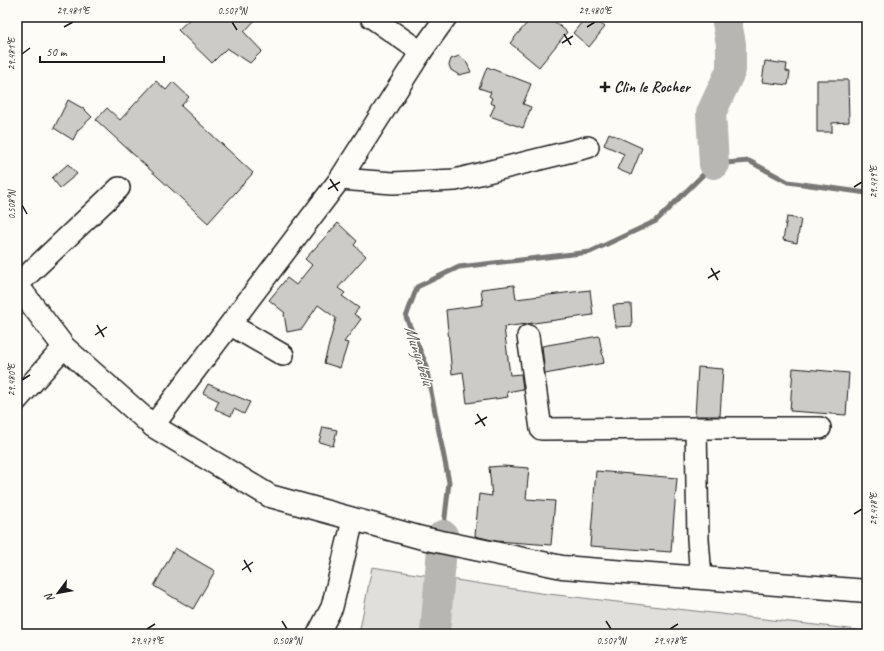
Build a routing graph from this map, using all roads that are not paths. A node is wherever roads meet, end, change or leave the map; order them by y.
1 (371, 17) edge
2 (446, 17) edge
3 (421, 52) junction
4 (588, 147) dead end
5 (340, 179) junction
6 (119, 188) dead end
7 (17, 285) edge
8 (231, 325) junction
9 (528, 336) dead end
10 (64, 347) junction
11 (283, 355) dead end
12 (17, 400) edge
13 (153, 426) junction
14 (696, 428) junction
15 (820, 428) dead end
16 (353, 520) junction
17 (701, 578) junction
18 (867, 591) edge
19 (318, 634) edge

1 - 3 lane
2 - 3 lane
3 - 5 lane
4 - 5 lane
5 - 8 lane
6 - 7 lane
7 - 10 highway
8 - 11 lane
8 - 13 lane
9 - 14 lane
10 - 12 lane
10 - 13 highway
13 - 16 highway
14 - 15 lane
14 - 17 lane
16 - 17 highway
16 - 19 lane
17 - 18 highway

